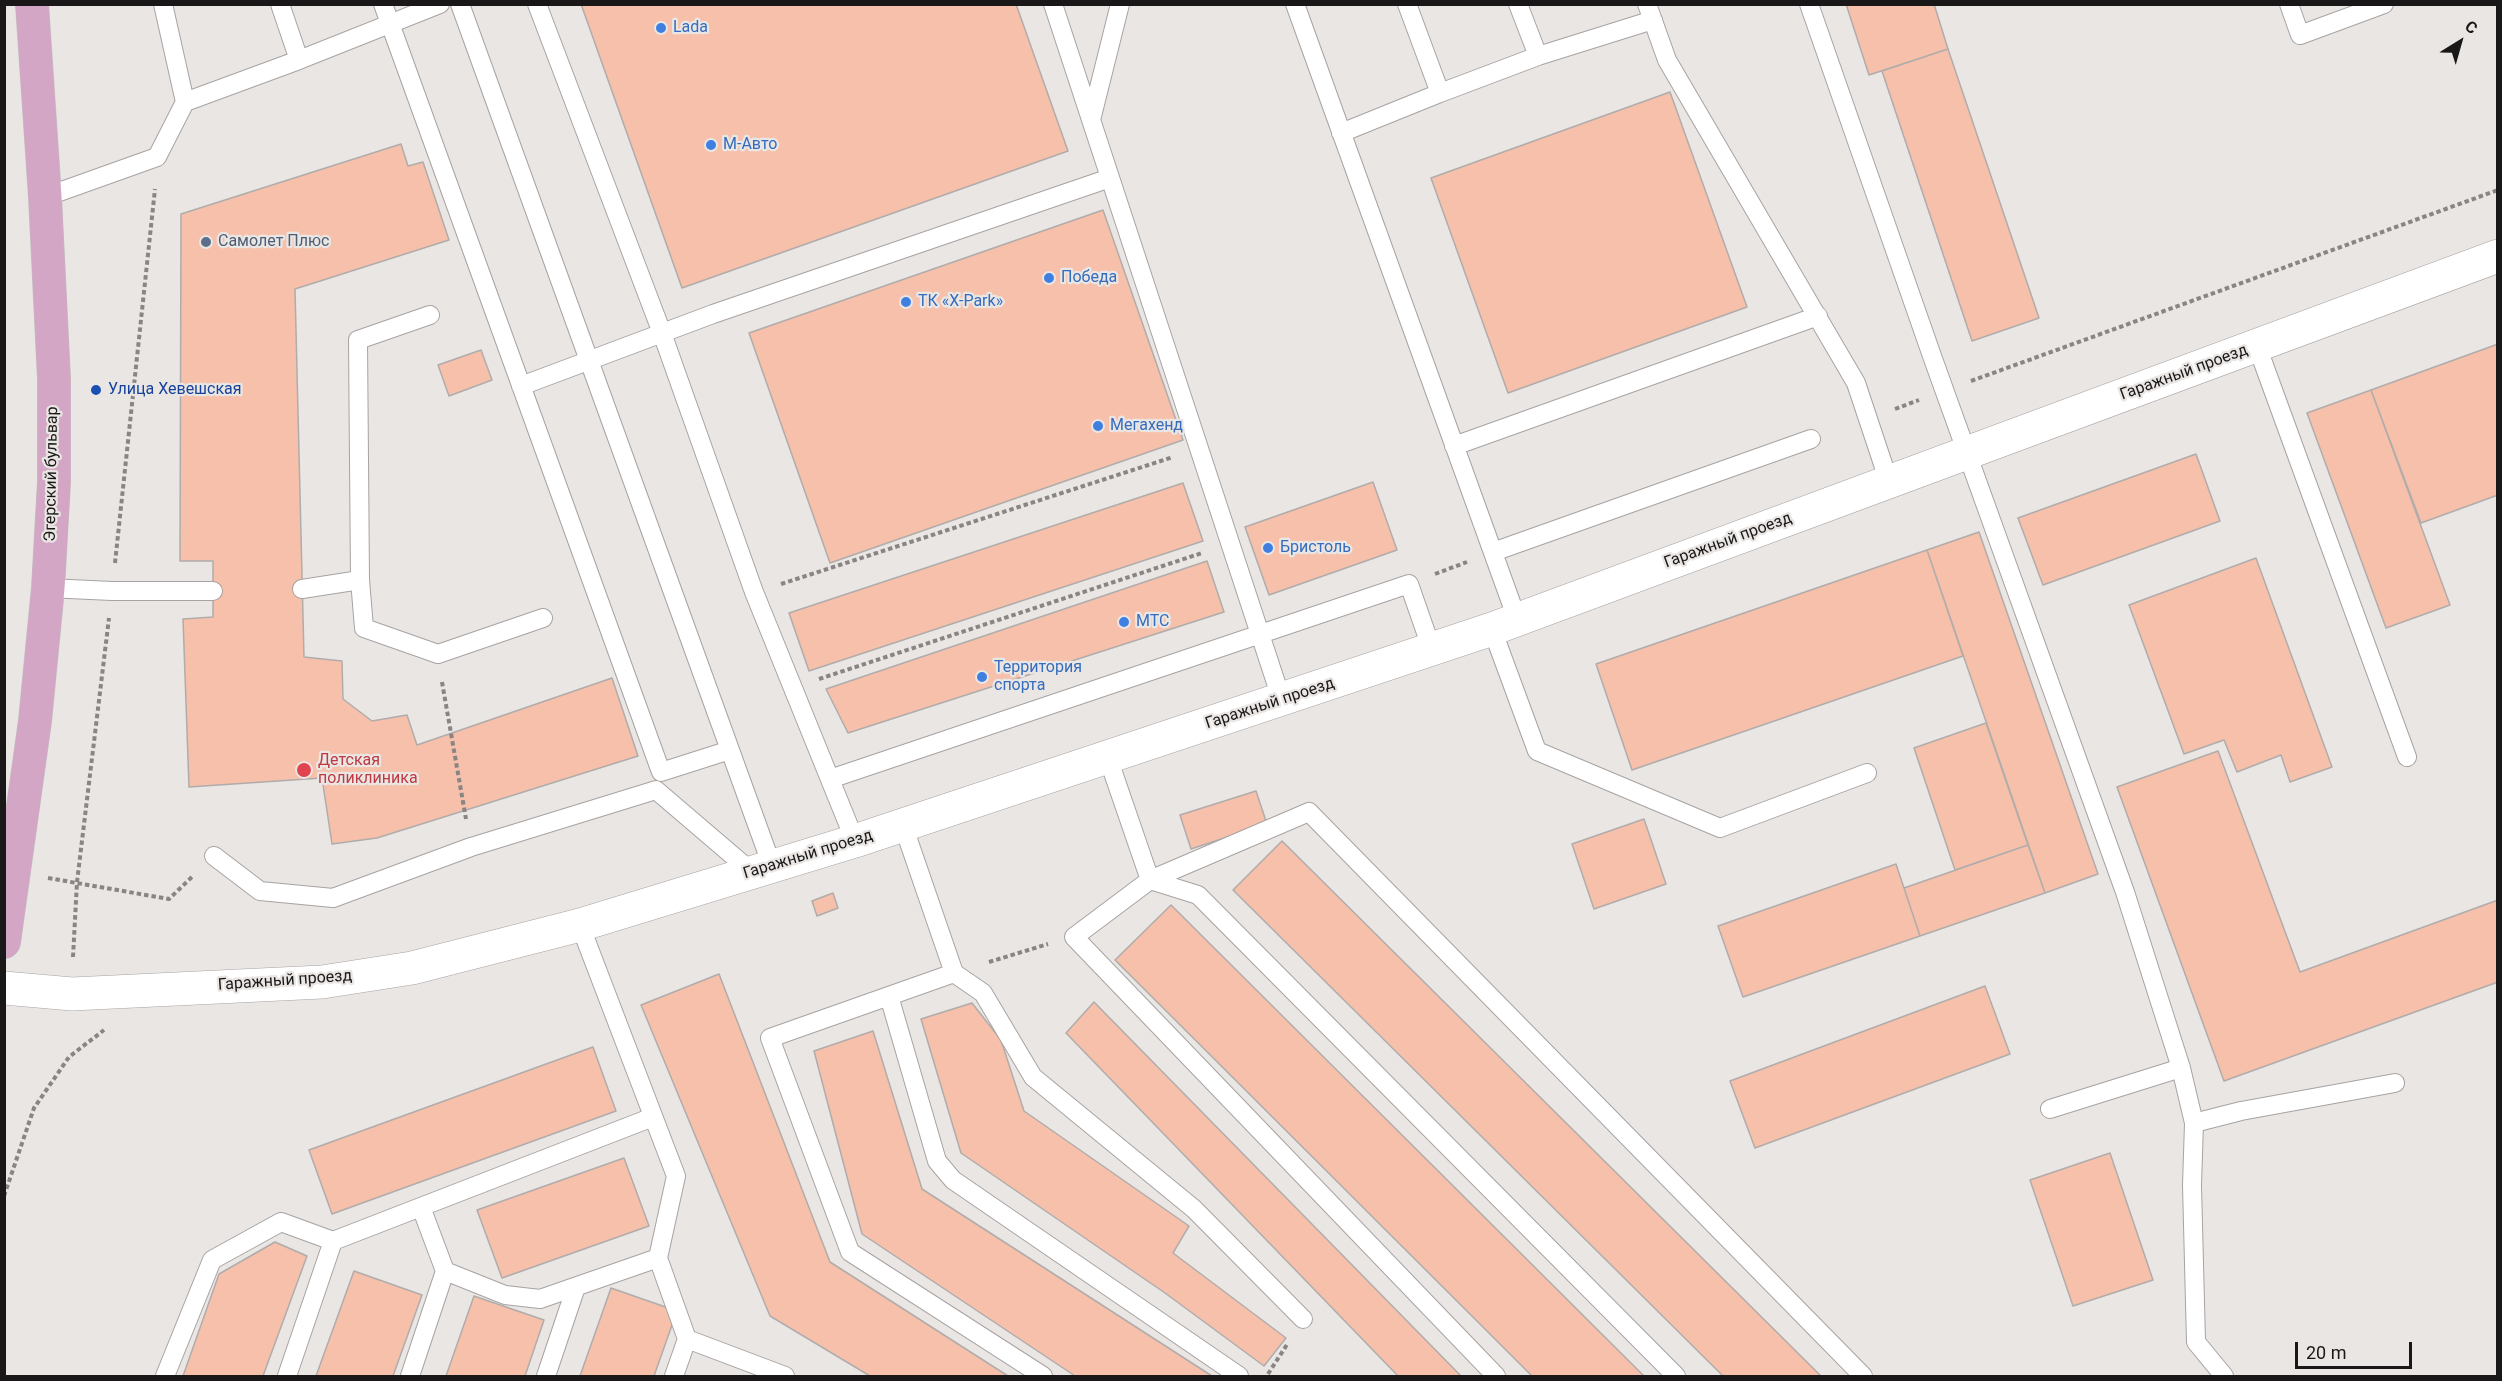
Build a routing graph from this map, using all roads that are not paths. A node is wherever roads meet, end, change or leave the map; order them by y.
1 (32, 4) edge
2 (163, 4) edge
3 (280, 4) edge
4 (383, 4) edge
5 (440, 4) edge
6 (460, 4) edge
7 (537, 4) edge
8 (1053, 4) edge
9 (1120, 4) edge
10 (1294, 4) edge
11 (1407, 4) edge
12 (1518, 4) edge
13 (1809, 4) edge
14 (2289, 4) edge
15 (2384, 4) edge
16 (1650, 12) edge
17 (391, 24) junction
18 (1538, 56) junction
19 (299, 60) junction
20 (1440, 93) junction
21 (185, 102) junction
22 (1091, 120) junction
23 (1341, 133) junction
24 (1110, 178) junction
25 (45, 197) junction
26 (2498, 256) edge
27 (430, 315) dead end
28 (1818, 316) junction
29 (662, 333) junction
30 (2257, 346) junction
31 (589, 361) junction
32 (521, 386) junction
33 (1811, 439) dead end
34 (1454, 446) junction
35 (1967, 453) junction
36 (1889, 482) junction
37 (1493, 552) junction
38 (360, 580) junction
39 (48, 588) junction
40 (302, 589) dead end
41 (213, 591) dead end
42 (543, 618) dead end
43 (1505, 624) junction
44 (1260, 635) junction
45 (1431, 650) junction
46 (1282, 700) junction
47 (730, 750) junction
48 (2407, 757) dead end
49 (1108, 758) junction
50 (1867, 773) dead end
51 (830, 779) junction
52 (903, 825) junction
53 (855, 841) junction
54 (214, 856) road end
55 (762, 869) junction
56 (1149, 880) junction
57 (580, 925) junction
58 (4, 942) edge
59 (954, 973) junction
60 (4, 988) edge
61 (889, 996) junction
62 (2181, 1068) junction
63 (2395, 1083) dead end
64 (2050, 1109) dead end
65 (654, 1117) junction
66 (2194, 1123) junction
67 (421, 1207) junction
68 (333, 1242) junction
69 (658, 1258) junction
70 (445, 1271) junction
71 (576, 1287) junction
72 (1303, 1319) road end
73 (687, 1339) junction
74 (165, 1377) edge
75 (287, 1377) edge
76 (410, 1377) edge
77 (546, 1377) edge
78 (674, 1377) edge
79 (785, 1377) edge
80 (1043, 1377) edge
81 (1239, 1377) edge
82 (1496, 1377) edge
83 (1676, 1377) edge
84 (1863, 1377) edge
85 (2224, 1377) edge

1 - 25 main road, Эгерский бульвар
2 - 21 lane
3 - 19 lane
4 - 17 lane
5 - 17 lane
6 - 31 lane
7 - 29 lane
8 - 22 lane
9 - 22 lane
10 - 23 lane
11 - 20 lane
12 - 18 lane
13 - 35 lane
14 - 15 lane
16 - 18 lane
16 - 28 lane
17 - 19 lane
17 - 32 lane
18 - 20 lane
19 - 21 lane
20 - 23 lane
21 - 25 lane
22 - 24 lane
23 - 34 lane
24 - 29 lane
24 - 44 lane
25 - 39 main road, Эгерский бульвар
26 - 30 street, Гаражный проезд
27 - 38 lane
28 - 34 lane
28 - 36 lane
29 - 31 lane
29 - 51 lane
30 - 35 street, Гаражный проезд
30 - 48 lane
31 - 32 lane
31 - 47 lane
32 - 47 lane
33 - 37 lane
34 - 37 lane
35 - 36 street, Гаражный проезд
35 - 62 lane
36 - 43 street, Гаражный проезд
37 - 43 lane
38 - 40 lane
38 - 42 lane
39 - 41 lane
39 - 58 main road, Эгерский бульвар
43 - 45 street, Гаражный проезд
43 - 50 lane
44 - 45 lane
44 - 46 lane
44 - 51 lane
45 - 46 street, Гаражный проезд
46 - 49 street, Гаражный проезд
47 - 55 lane
49 - 52 street, Гаражный проезд
49 - 56 lane
51 - 53 lane
52 - 53 street, Гаражный проезд
52 - 59 lane
53 - 55 street, Гаражный проезд
54 - 55 lane
55 - 57 street, Гаражный проезд
56 - 82 lane
56 - 83 lane
56 - 84 lane
57 - 60 street, Гаражный проезд
57 - 65 lane
59 - 61 lane
59 - 72 lane
61 - 80 lane
61 - 81 lane
62 - 64 lane
62 - 66 lane
63 - 66 lane
65 - 67 lane
65 - 69 lane
66 - 85 lane
67 - 68 lane
67 - 70 lane
68 - 74 lane
68 - 75 lane
69 - 71 lane
69 - 73 lane
70 - 71 lane
70 - 76 lane
71 - 77 lane
73 - 78 lane
73 - 79 lane

